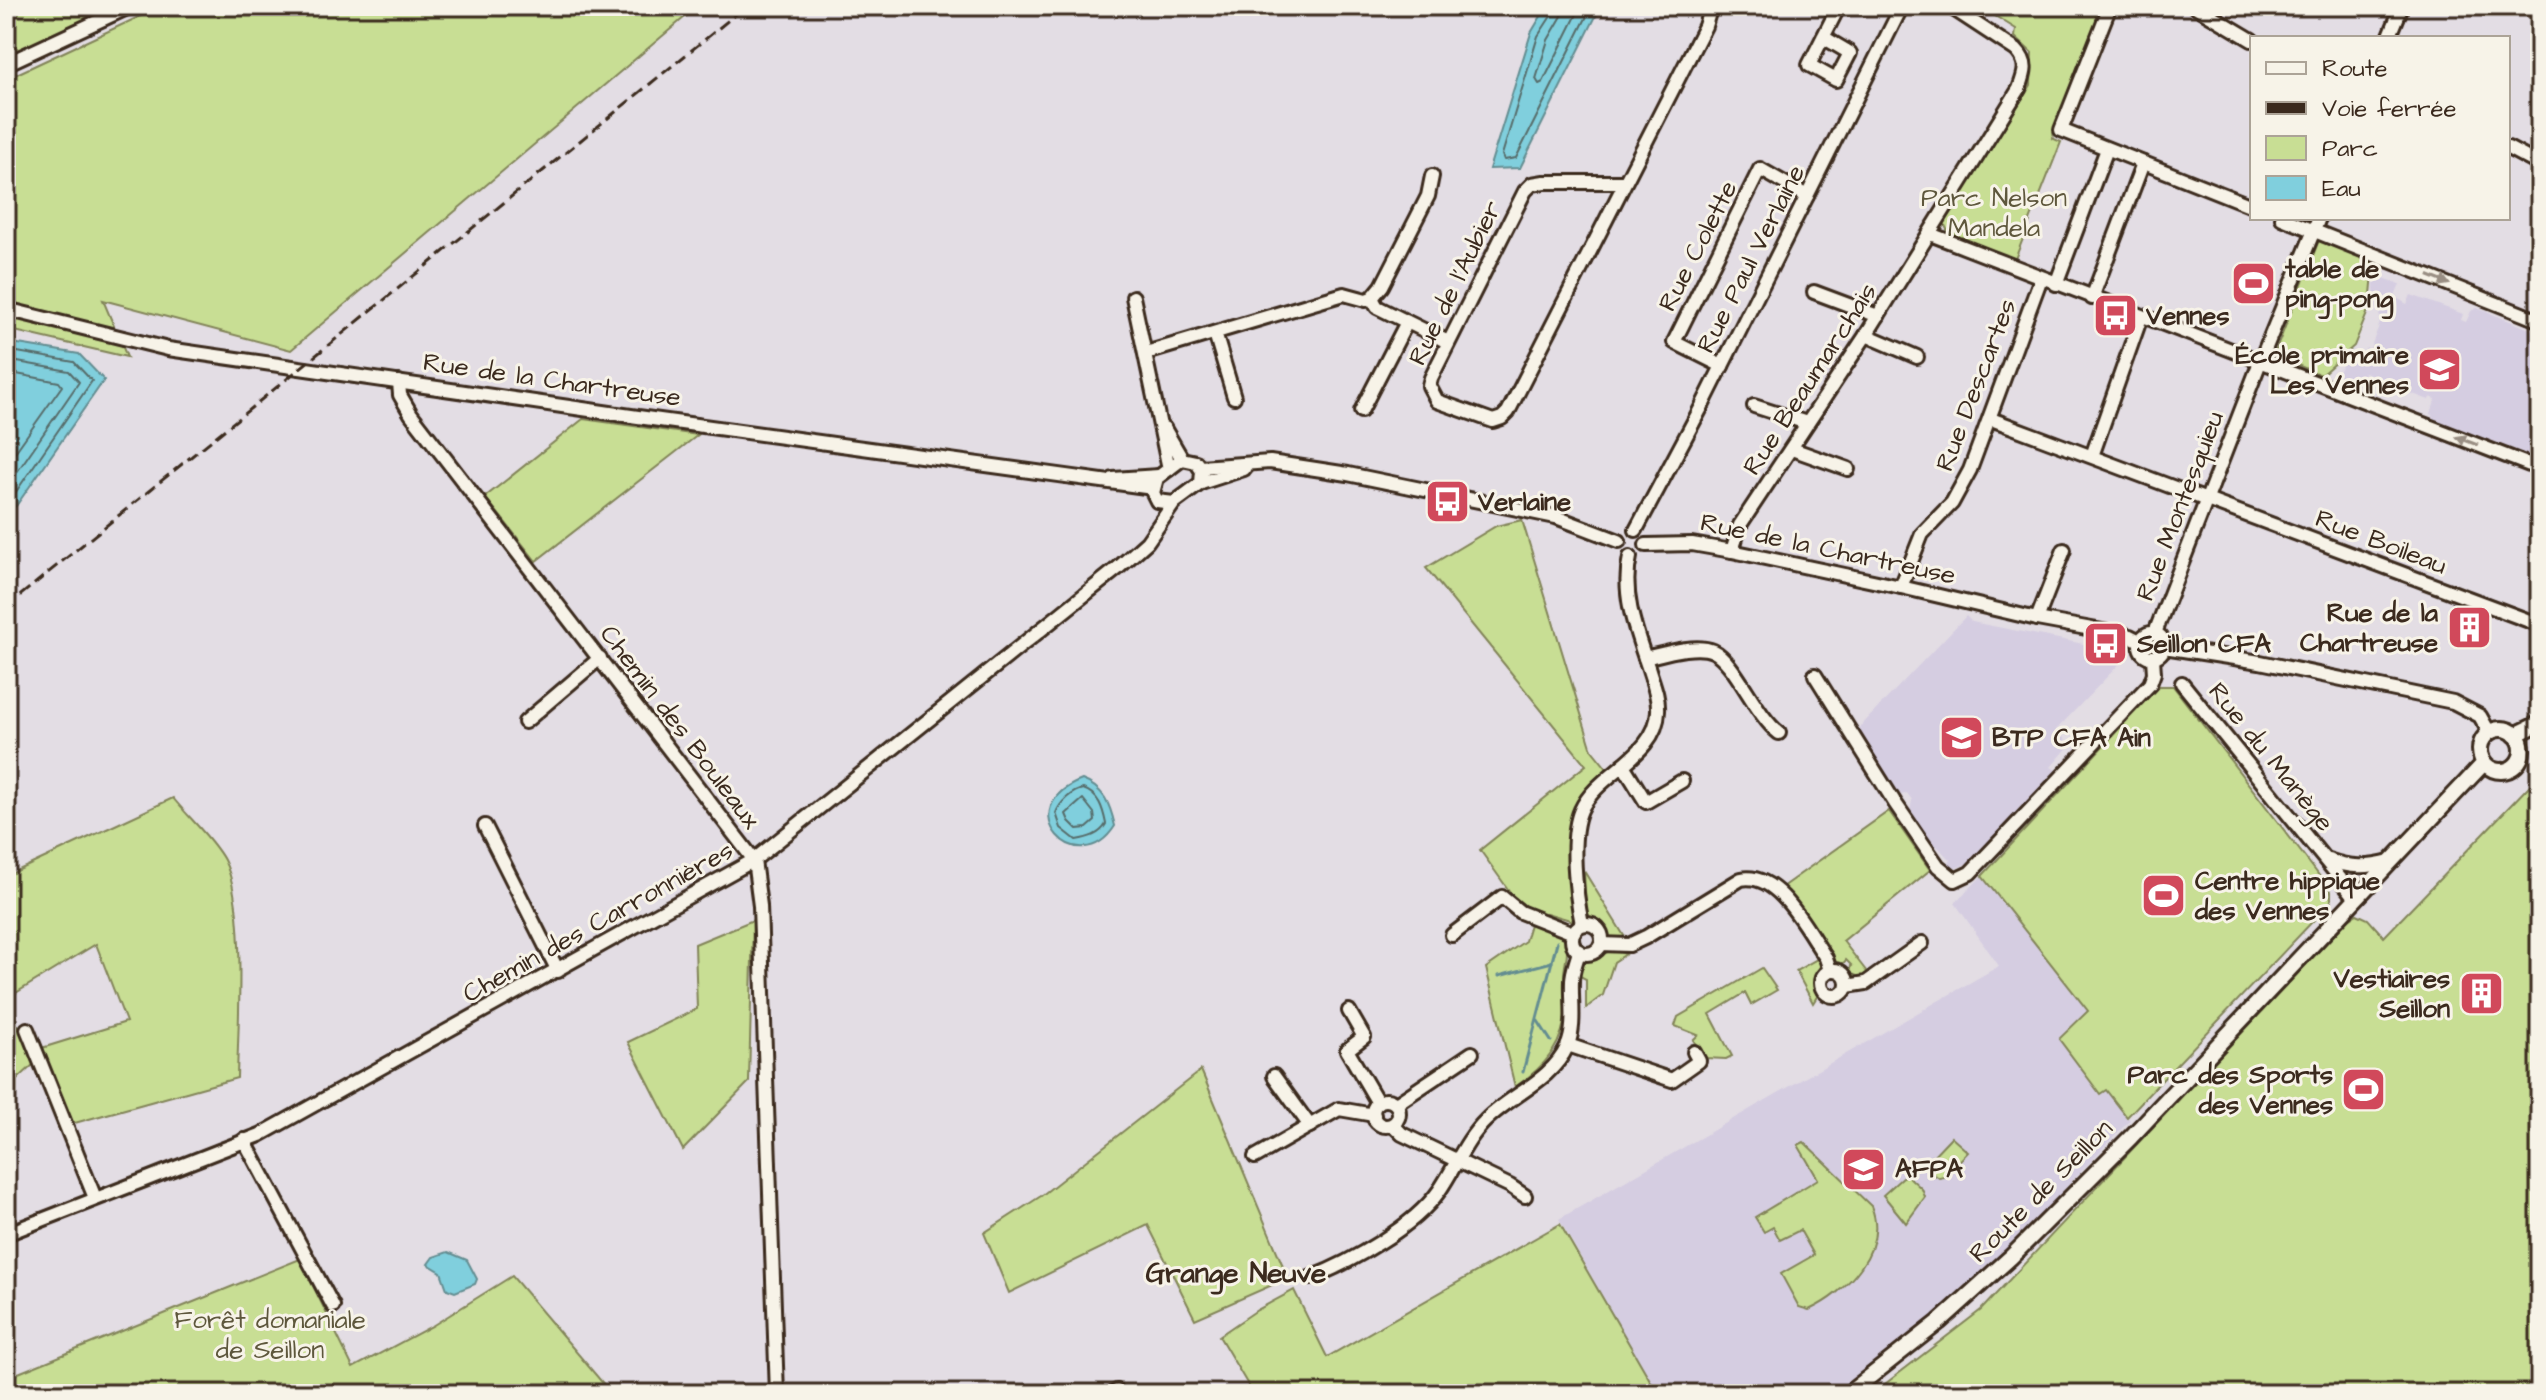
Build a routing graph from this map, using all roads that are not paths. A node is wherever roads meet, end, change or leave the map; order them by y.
1 (131, 6) edge
2 (1711, 6) edge
3 (1839, 6) edge
4 (1902, 6) edge
5 (1949, 6) edge
6 (2110, 6) edge
7 (2195, 6) edge
8 (2402, 6) edge
9 (2534, 6) edge
10 (2540, 8) edge
11 (2390, 36) edge
12 (1823, 37) dead end
13 (2250, 39) edge
14 (6, 64) edge
15 (2107, 149) junction
16 (2510, 149) edge
17 (2143, 163) junction
18 (2540, 165) edge
19 (1432, 176) dead end
20 (1624, 182) junction
21 (1807, 196) junction
22 (2250, 205) edge
23 (2294, 220) edge
24 (2317, 224) edge
25 (1930, 234) junction
26 (2041, 278) junction
27 (2056, 284) junction
28 (1814, 292) dead end
29 (1133, 297) dead end
30 (1372, 298) junction
31 (2092, 298) junction
32 (6, 309) edge
33 (1878, 316) junction
34 (2141, 317) junction
35 (2540, 321) edge
36 (1407, 322) junction
37 (1215, 333) junction
38 (1866, 335) junction
39 (1448, 342) junction
40 (1146, 353) junction
41 (1917, 357) dead end
42 (2260, 362) junction
43 (1722, 366) junction
44 (399, 382) junction
45 (1234, 397) dead end
46 (1754, 406) dead end
47 (1361, 411) dead end
48 (1157, 414) junction
49 (1991, 419) junction
50 (1807, 423) junction
51 (1792, 449) junction
52 (2092, 456) junction
53 (1182, 459) junction
54 (1270, 462) junction
55 (1200, 467) junction
56 (1848, 469) dead end
57 (2540, 469) edge
58 (1161, 478) junction
59 (1201, 483) junction
60 (2206, 500) junction
61 (1160, 502) junction
62 (1174, 503) junction
63 (1636, 530) junction
64 (1619, 541) junction
65 (1147, 542) junction
66 (1646, 545) junction
67 (2064, 550) dead end
68 (1732, 551) junction
69 (1630, 557) junction
70 (1901, 587) junction
71 (2037, 619) junction
72 (2540, 625) edge
73 (2155, 633) junction
74 (2140, 641) junction
75 (2164, 647) junction
76 (600, 658) junction
77 (1645, 658) junction
78 (2153, 658) junction
79 (1815, 675) dead end
80 (2182, 683) dead end
81 (525, 722) dead end
82 (2540, 723) edge
83 (2489, 732) junction
84 (1779, 733) dead end
85 (2515, 735) junction
86 (2484, 763) junction
87 (1623, 765) junction
88 (1682, 781) dead end
89 (485, 826) dead end
90 (2325, 859) junction
91 (754, 860) junction
92 (2390, 862) junction
93 (2356, 898) junction
94 (1578, 929) junction
95 (1452, 935) dead end
96 (1922, 943) dead end
97 (1601, 944) junction
98 (1579, 951) junction
99 (1830, 970) junction
100 (558, 971) junction
101 (1847, 986) junction
102 (1829, 996) junction
103 (1821, 1007) dead end
104 (1349, 1011) dead end
105 (27, 1029) dead end
106 (1568, 1045) junction
107 (1694, 1052) dead end
108 (1472, 1053) dead end
109 (1274, 1076) dead end
110 (1396, 1104) junction
111 (1376, 1109) junction
112 (1393, 1125) junction
113 (1310, 1126) junction
114 (244, 1140) junction
115 (1255, 1157) dead end
116 (1457, 1162) junction
117 (1525, 1196) dead end
118 (95, 1198) junction
119 (6, 1234) edge
120 (1310, 1278) dead end
121 (333, 1306) dead end
122 (777, 1394) edge
123 (1848, 1394) edge

1 - 14 street
2 - 20 street, Rue de l'Aubier
3 - 12 street
4 - 21 street, Rue Paul Verlaine
5 - 25 street, Rue Beaumarchais
6 - 15 street
7 - 13 street
8 - 11 street
9 - 10 street
15 - 17 street
15 - 27 street
16 - 18 street
17 - 22 street
17 - 31 street
19 - 30 street
20 - 39 street, Rue de l'Aubier
20 - 39 street, Rue de l'Aubier
21 - 43 street, Rue Paul Verlaine
21 - 43 street, Rue Colette
23 - 24 street
24 -> 35 street
24 - 42 street, Rue Montesquieu
25 - 26 street
25 - 33 street, Rue Beaumarchais
26 - 27 street
26 - 49 street, Rue Descartes
27 - 31 street
28 - 33 street
29 - 40 street
30 - 36 street
30 - 37 street
31 - 34 street
32 - 44 street, Rue de la Chartreuse
33 - 38 street, Rue Beaumarchais
34 - 42 street
34 - 52 street
36 - 39 street
36 - 47 street
37 - 40 street
37 - 45 street
38 - 41 street
38 - 50 street, Rue Beaumarchais
40 - 48 street
57 -> 42 street
42 - 60 street, Rue Montesquieu
43 - 63 street, Rue Paul Verlaine
44 - 58 street, Rue de la Chartreuse
44 - 76 street, Chemin des Bouleaux
46 - 50 street
48 - 53 street
48 - 58 street
49 - 52 street, Rue Boileau
49 - 70 street, Rue Descartes
50 - 51 street, Rue Beaumarchais
51 - 56 street
51 - 68 street, Rue Beaumarchais
52 - 60 street, Rue Boileau
53 - 55 street
53 - 58 street
54 - 55 street
54 - 59 street
54 - 64 street
55 - 59 street
58 - 61 street
59 - 62 street, Chemin des Carronnières
60 - 72 street, Rue Boileau
60 - 73 street, Rue Montesquieu
61 - 62 street
61 - 65 street
62 - 65 street, Chemin des Carronnières
63 - 64 street
63 - 66 street
64 - 69 street
65 - 91 street, Chemin des Carronnières
66 - 68 street, Rue de la Chartreuse
66 - 69 street
67 - 71 street
68 - 70 street, Rue de la Chartreuse
69 - 77 street
70 - 71 street, Rue de la Chartreuse
71 - 74 street, Rue de la Chartreuse
73 - 74 street
73 - 75 street
74 - 78 street
75 - 78 street
75 - 83 street
76 - 81 street
76 - 91 street, Chemin des Bouleaux
77 - 84 street
77 - 87 street
78 - 79 street
80 - 90 street, Rue du Manège
82 - 85 street
83 - 85 street
83 - 86 street
85 - 86 street
86 - 92 street, Route de Seillon
87 - 88 street
87 - 94 street
89 - 100 street
90 - 92 street, Rue du Manège
90 - 93 street, Rue du Manège
91 - 100 street, Chemin des Carronnières
91 - 122 street, Chemin des Bouleaux
92 - 93 street, Route de Seillon
93 - 123 street, Route de Seillon
94 - 95 street
94 - 97 street
94 - 98 street
96 - 101 street
97 - 98 street
97 - 99 street
98 - 106 street
99 - 101 street
99 - 102 street
100 - 114 street, Chemin des Carronnières
101 - 102 street
102 - 103 street
104 - 111 street
105 - 118 street
106 - 107 street
106 - 116 street
108 - 110 street
109 - 113 street
110 - 111 street
110 - 112 street
111 - 112 street
111 - 113 street
112 - 116 street
113 - 115 street
114 - 118 street, Chemin des Carronnières
114 - 121 street
116 - 117 street
116 - 120 street
118 - 119 street, Chemin des Carronnières

